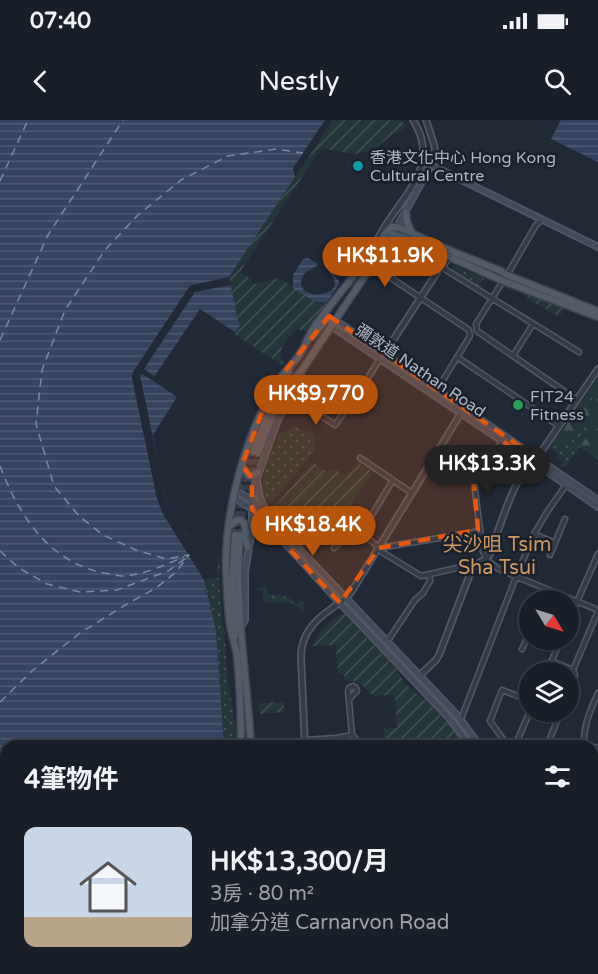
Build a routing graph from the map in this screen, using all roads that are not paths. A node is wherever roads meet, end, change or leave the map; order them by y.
1 (413, 120) edge
2 (426, 120) edge
3 (431, 165) junction
4 (405, 213) junction
5 (542, 220) junction
6 (398, 227) junction
7 (393, 234) junction
8 (412, 234) junction
9 (598, 247) edge
10 (373, 250) junction
11 (439, 253) junction
12 (453, 255) junction
13 (373, 266) junction
14 (441, 269) junction
15 (505, 278) junction
16 (422, 298) junction
17 (492, 299) junction
18 (587, 310) junction
19 (327, 311) junction
20 (598, 311) edge
21 (598, 317) edge
22 (326, 319) junction
23 (333, 323) junction
24 (533, 324) junction
25 (308, 341) junction
26 (579, 352) dead end
27 (382, 356) junction
28 (457, 357) junction
29 (513, 357) junction
30 (289, 367) junction
31 (598, 369) edge
32 (302, 370) junction
33 (437, 390) junction
34 (292, 392) junction
35 (577, 400) junction
36 (461, 413) junction
37 (559, 426) junction
38 (502, 441) junction
39 (434, 457) junction
40 (534, 459) junction
41 (362, 461) dead end
42 (242, 465) junction
43 (258, 475) junction
44 (393, 480) junction
45 (474, 483) junction
46 (566, 485) junction
47 (412, 493) junction
48 (235, 494) junction
49 (252, 500) junction
50 (598, 500) edge
51 (598, 507) edge
52 (252, 508) junction
53 (266, 513) junction
54 (344, 519) dead end
55 (565, 519) dead end
56 (270, 526) junction
57 (229, 527) junction
58 (355, 528) junction
59 (480, 528) junction
60 (251, 532) junction
61 (361, 533) junction
62 (534, 534) junction
63 (555, 543) junction
64 (248, 547) junction
65 (334, 548) dead end
66 (379, 548) junction
67 (598, 554) edge
68 (550, 555) dead end
69 (486, 558) junction
70 (472, 569) junction
71 (429, 574) junction
72 (516, 577) junction
73 (548, 589) edge
74 (346, 598) junction
75 (579, 599) edge
76 (579, 601) edge
77 (340, 603) junction
78 (598, 610) edge
79 (241, 627) junction
80 (387, 642) junction
81 (556, 650) edge
82 (236, 653) junction
83 (551, 661) edge
84 (576, 662) edge
85 (420, 676) junction
86 (598, 693) edge
87 (519, 697) edge
88 (349, 701) dead end
89 (461, 720) junction
90 (525, 722) edge
91 (557, 722) edge
92 (459, 732) junction
93 (352, 735) junction
94 (336, 738) junction
95 (241, 740) edge
96 (250, 740) edge
97 (305, 740) edge
98 (324, 740) edge
99 (342, 740) edge
100 (355, 740) edge
101 (465, 740) edge
102 (476, 740) edge
103 (504, 740) edge
104 (518, 740) edge
105 (549, 740) edge
106 (583, 740) edge

1 - 10 street
2 - 3 street
3 - 4 main road
3 - 5 main road
4 - 6 main road
4 - 8 main road
5 - 9 main road
5 - 15 street
6 - 7 main road
6 - 8 main road
6 - 10 main road
7 - 11 main road
7 - 13 main road
8 - 12 main road
10 - 19 main road
11 - 12 main road
11 - 14 main road
12 - 14 street
12 - 15 main road
12 - 15 main road
13 - 16 street
13 - 23 main road
14 - 16 street
14 - 17 street
15 - 17 street
15 - 18 main road
16 - 27 street
16 - 28 street
17 - 24 street
17 - 29 street
18 - 20 main road
18 - 21 main road
19 - 22 main road
19 - 25 main road
22 - 23 main road
22 - 25 main road
23 - 27 main road, 彌敦道 Nathan Road
23 - 32 main road
24 - 26 street
24 - 29 street
25 - 30 main road
27 - 33 main road, 彌敦道 Nathan Road
27 - 34 street
27 - 36 main road, 彌敦道 Nathan Road
28 - 33 street
28 - 37 street
29 - 35 street
30 - 32 main road
30 - 42 main road
31 - 35 street
32 - 34 main road
33 - 40 main road, 彌敦道 Nathan Road
34 - 43 main road
35 - 37 street
36 - 38 main road, 彌敦道 Nathan Road
36 - 39 street
37 - 40 street
38 - 40 main road, 彌敦道 Nathan Road
38 - 45 street
39 - 45 street
39 - 47 street
40 - 46 main road, 彌敦道 Nathan Road
40 - 50 main road, 彌敦道 Nathan Road
40 - 69 street
41 - 44 street
42 - 43 main road
42 - 48 main road
43 - 49 main road
43 - 53 main road
44 - 47 street
44 - 61 street
45 - 59 street
46 - 51 main road, 彌敦道 Nathan Road
46 - 62 street
47 - 66 street
48 - 49 main road
48 - 52 main road
48 - 57 main road
49 - 52 main road
49 - 53 main road
52 - 56 main road
52 - 60 main road
53 - 74 main road
54 - 58 street
55 - 63 street
56 - 60 main road
56 - 77 main road
57 - 64 main road
57 - 82 main road
58 - 61 street
58 - 65 street
59 - 66 street
59 - 69 street
60 - 64 main road
61 - 66 street
62 - 63 street
62 - 72 street
63 - 68 street
64 - 79 main road
66 - 71 street
66 - 74 street
67 - 75 street
69 - 70 street
69 - 72 street
70 - 71 street
70 - 85 street
71 - 80 street
72 - 73 street
72 - 89 street
74 - 77 street
74 - 80 main road
76 - 78 street
77 - 92 main road
77 - 97 street
78 - 84 street
79 - 82 main road
79 - 96 main road
80 - 85 main road
81 - 83 street
82 - 95 main road
85 - 89 main road
86 - 106 street
87 - 103 street
88 - 93 street
89 - 92 main road
89 - 102 main road
90 - 104 street
91 - 105 street
92 - 101 main road
93 - 94 street
93 - 100 street
94 - 98 street
94 - 99 street

